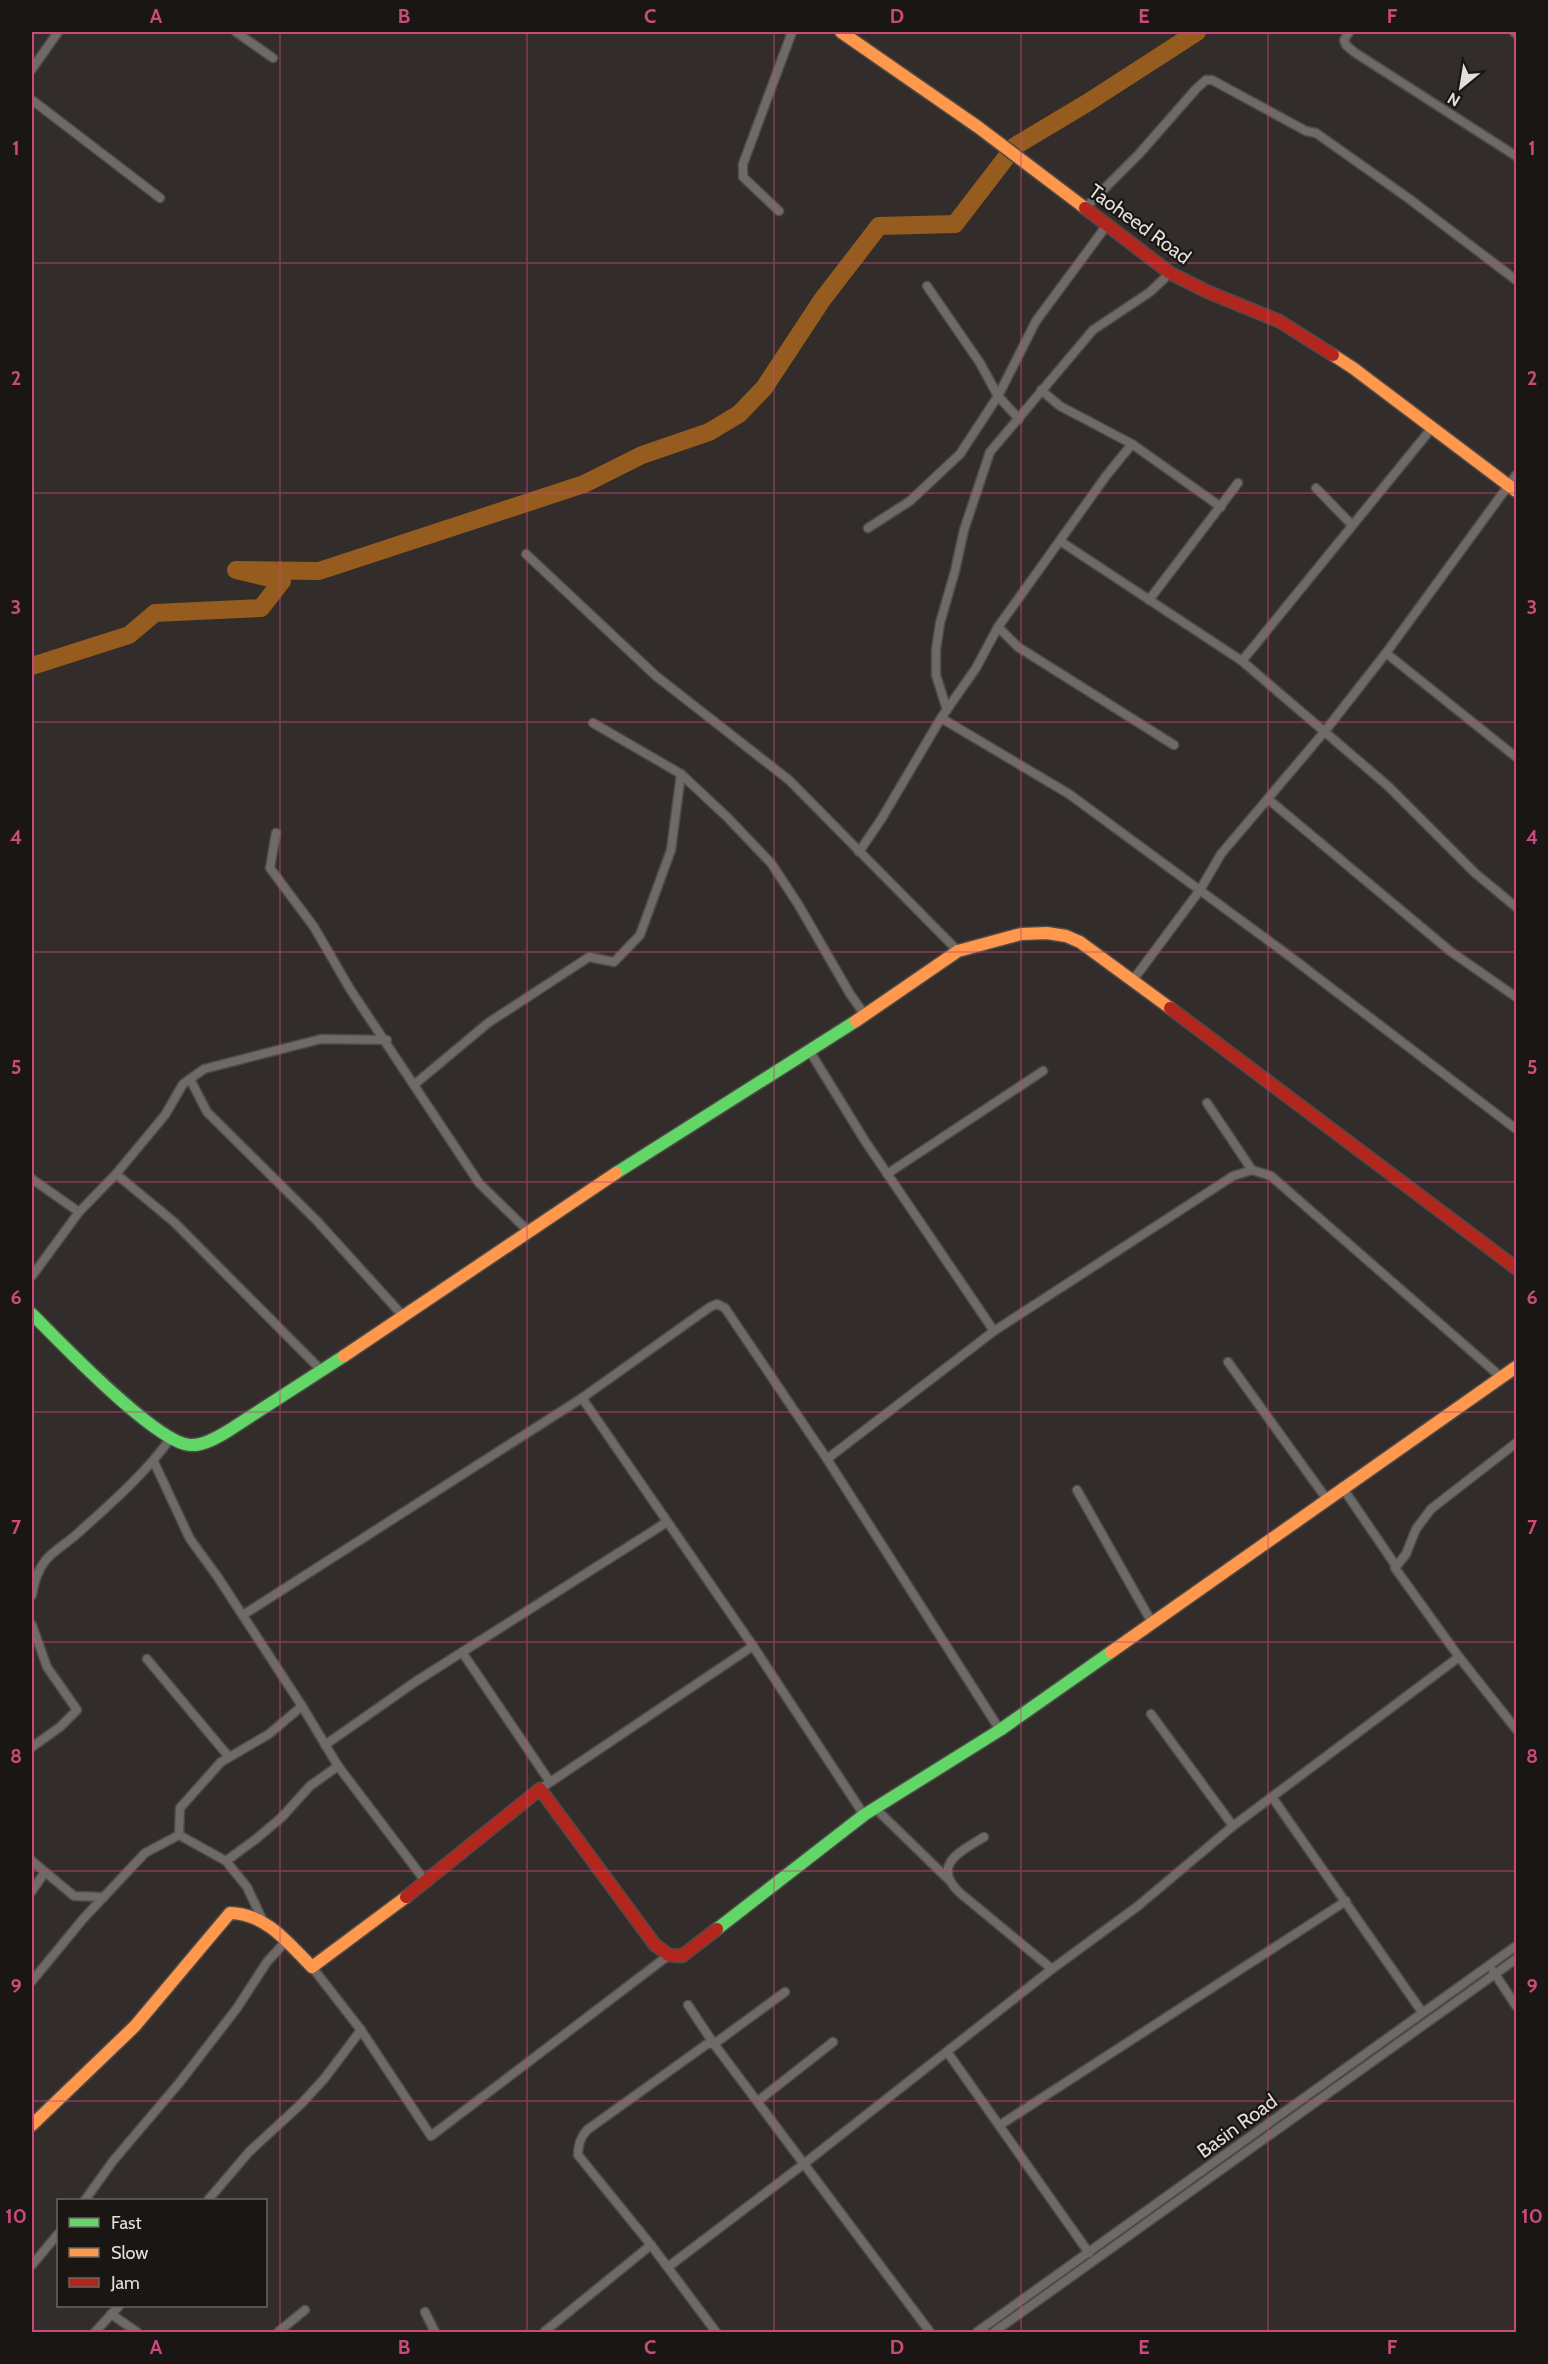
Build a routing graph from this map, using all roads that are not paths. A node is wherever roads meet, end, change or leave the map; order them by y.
1 (58, 32) edge
2 (236, 32) edge
3 (792, 32) edge
4 (841, 32) edge
5 (1349, 32) edge
6 (273, 58) dead end
7 (32, 69) edge
8 (32, 100) edge
9 (1516, 156) edge
10 (160, 198) dead end
11 (1085, 208) junction
12 (779, 211) dead end
13 (1107, 225) junction
14 (1170, 273) junction
15 (1516, 280) edge
16 (927, 286) dead end
17 (1041, 390) junction
18 (998, 396) junction
19 (1019, 419) junction
20 (1431, 429) junction
21 (1132, 444) junction
22 (1238, 483) dead end
23 (1514, 483) edge
24 (1316, 488) dead end
25 (1221, 507) junction
26 (1352, 525) junction
27 (868, 528) dead end
28 (1060, 541) junction
29 (526, 554) dead end
30 (1149, 600) junction
31 (998, 627) junction
32 (1386, 653) junction
33 (1242, 661) junction
34 (944, 714) junction
35 (593, 723) dead end
36 (1324, 731) junction
37 (1174, 745) dead end
38 (1516, 757) edge
39 (681, 774) junction
40 (1268, 799) junction
41 (276, 832) dead end
42 (859, 852) junction
43 (1200, 890) junction
44 (1516, 907) edge
45 (958, 951) junction
46 (1133, 980) junction
47 (1516, 997) edge
48 (865, 1015) junction
49 (387, 1040) junction
50 (809, 1050) junction
51 (1043, 1071) dead end
52 (190, 1079) junction
53 (415, 1084) junction
54 (1207, 1103) dead end
55 (1516, 1129) edge
56 (1252, 1170) junction
57 (116, 1174) junction
58 (887, 1174) junction
59 (32, 1179) edge
60 (79, 1212) junction
61 (529, 1232) junction
62 (1516, 1268) edge
63 (32, 1276) edge
64 (32, 1314) edge
65 (404, 1317) junction
66 (994, 1331) junction
67 (1228, 1362) dead end
68 (1516, 1367) edge
69 (322, 1371) junction
70 (1500, 1377) junction
71 (582, 1398) junction
72 (170, 1439) junction
73 (1516, 1443) edge
74 (828, 1460) junction
75 (154, 1462) junction
76 (1342, 1487) junction
77 (1077, 1490) dead end
78 (1326, 1498) junction
79 (667, 1522) junction
80 (1396, 1566) junction
81 (32, 1595) edge
82 (243, 1615) junction
83 (1151, 1621) junction
84 (32, 1625) edge
85 (753, 1646) junction
86 (462, 1652) junction
87 (1459, 1657) junction
88 (147, 1659) dead end
89 (302, 1706) junction
90 (1151, 1714) dead end
91 (1516, 1729) edge
92 (1000, 1730) junction
93 (325, 1745) junction
94 (32, 1747) edge
95 (229, 1757) junction
96 (338, 1766) junction
97 (545, 1786) junction
98 (1272, 1797) junction
99 (870, 1811) junction
100 (1233, 1826) junction
101 (179, 1835) junction
102 (984, 1837) dead end
103 (32, 1861) edge
104 (226, 1861) junction
105 (45, 1872) junction
106 (949, 1880) junction
107 (426, 1882) junction
108 (32, 1891) edge
109 (104, 1897) junction
110 (1346, 1901) junction
111 (263, 1921) junction
112 (285, 1942) junction
113 (1516, 1946) edge
114 (669, 1955) junction
115 (1516, 1959) edge
116 (1489, 1966) junction
117 (312, 1967) junction
118 (1052, 1969) junction
119 (1495, 1974) junction
120 (32, 1981) edge
121 (785, 1992) dead end
122 (688, 2005) dead end
123 (1516, 2006) edge
124 (1422, 2012) junction
125 (361, 2030) junction
126 (833, 2043) dead end
127 (714, 2044) junction
128 (948, 2053) junction
129 (758, 2101) junction
130 (32, 2125) edge
131 (1000, 2125) junction
132 (1215, 2162) junction
133 (805, 2163) junction
134 (1221, 2171) junction
135 (86, 2199) edge
136 (209, 2199) edge
137 (57, 2235) edge
138 (651, 2245) junction
139 (1089, 2253) junction
140 (32, 2265) edge
141 (668, 2267) junction
142 (118, 2307) edge
143 (305, 2310) dead end
144 (425, 2312) dead end
145 (111, 2314) junction
146 (95, 2332) edge
147 (137, 2332) edge
148 (278, 2332) edge
149 (435, 2332) edge
150 (544, 2332) edge
151 (716, 2332) edge
152 (930, 2332) edge
153 (976, 2332) edge
154 (994, 2332) edge

1 - 7 street
2 - 6 street
3 - 12 street
4 - 11 street, Taoheed Road
5 - 9 street
8 - 10 street
11 - 13 street, Taoheed Road
11 - 15 street
13 - 14 street, Taoheed Road
13 - 18 street
14 - 17 street
14 - 20 street, Taoheed Road
16 - 18 street
17 - 19 street
17 - 21 street
18 - 19 street
18 - 27 street
19 - 34 street
20 - 23 street, Taoheed Road
20 - 26 street
21 - 25 street
21 - 28 street
22 - 25 street
23 - 32 street
24 - 26 street
25 - 30 street
26 - 33 street
28 - 30 street
28 - 31 street
29 - 42 street
30 - 33 street
31 - 34 street
31 - 37 street
32 - 36 street
32 - 38 street
33 - 36 street
34 - 42 street
34 - 43 street
35 - 39 street
36 - 40 street
36 - 44 street
39 - 48 street
39 - 53 street
40 - 43 street
40 - 47 street
41 - 49 street
42 - 45 street
43 - 46 street
43 - 55 street
45 - 46 street
45 - 48 street
46 - 62 street
48 - 50 street
49 - 52 street
49 - 53 street
50 - 58 street
50 - 61 street
51 - 58 street
52 - 57 street
52 - 65 street
53 - 61 street
54 - 56 street
56 - 66 street
56 - 70 street
57 - 60 street
57 - 69 street
58 - 66 street
59 - 60 street
60 - 63 street
61 - 65 street
64 - 72 street
65 - 69 street
66 - 74 street
67 - 78 street
68 - 70 street
69 - 72 street
70 - 76 street
71 - 74 street
71 - 79 street
71 - 82 street
72 - 75 street
73 - 80 street
74 - 92 street
75 - 81 street
75 - 82 street
76 - 78 street
76 - 80 street
77 - 83 street
78 - 83 street
79 - 85 street
79 - 86 street
80 - 87 street
82 - 89 street
83 - 92 street
84 - 94 street
85 - 97 street
85 - 99 street
86 - 93 street
86 - 97 street
87 - 91 street
87 - 98 street
88 - 95 street
89 - 93 street
89 - 95 street
90 - 100 street
92 - 99 street
93 - 96 street
95 - 101 street
96 - 104 street
96 - 107 street
97 - 107 street
97 - 114 street
98 - 100 street
98 - 110 street
99 - 106 street
99 - 114 street
100 - 118 street
101 - 104 street
101 - 109 street
102 - 106 street
103 - 105 street
104 - 111 street
105 - 108 street
105 - 109 street
106 - 118 street
107 - 117 street
109 - 120 street
110 - 124 street
110 - 131 street
111 - 112 street
111 - 130 street
112 - 117 street
112 - 135 street
113 - 116 street, Basin Road
114 - 125 street
115 - 119 street, Basin Road
116 - 119 street
116 - 124 street, Basin Road
117 - 125 street
118 - 128 street
119 - 123 street
119 - 134 street, Basin Road
121 - 127 street
122 - 127 street
124 - 132 street, Basin Road
125 - 136 street
126 - 129 street
127 - 129 street
127 - 138 street
128 - 131 street
128 - 133 street
129 - 133 street
131 - 139 street
132 - 134 street
132 - 139 street, Basin Road
133 - 141 street
133 - 152 street
134 - 154 street, Basin Road
137 - 140 street
138 - 141 street
138 - 150 street
139 - 153 street, Basin Road
141 - 151 street
142 - 145 street
143 - 148 street
144 - 149 street
145 - 146 street
145 - 147 street

